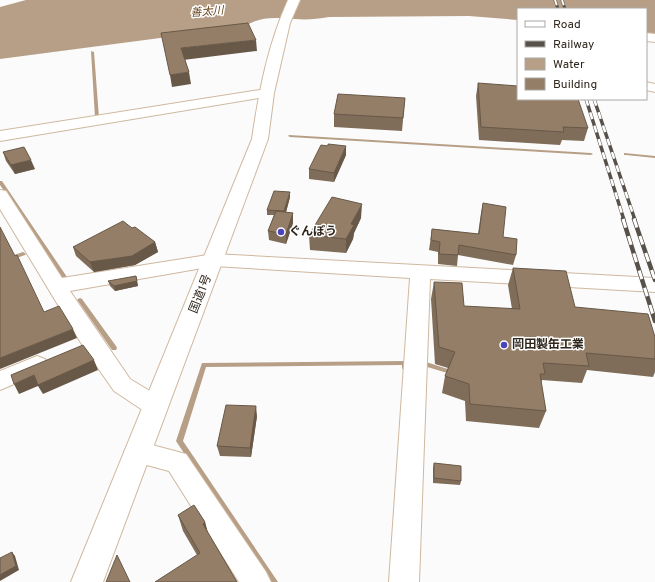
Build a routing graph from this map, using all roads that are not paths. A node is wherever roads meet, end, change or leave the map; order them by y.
1 (294, 0) edge
2 (266, 93) junction
3 (0, 136) edge
4 (0, 195) edge
5 (214, 260) junction
6 (420, 272) junction
7 (655, 285) edge
8 (57, 286) junction
9 (92, 342) junction
10 (0, 381) edge
11 (155, 406) junction
12 (137, 452) junction
13 (86, 582) edge
14 (256, 582) edge
15 (404, 582) edge

1 - 2 highway, 国道1号
2 - 3 street
2 - 5 highway, 国道1号
4 - 8 street
5 - 6 street
5 - 8 street
5 - 11 highway, 国道1号
6 - 7 street
6 - 15 street
8 - 9 street
9 - 10 street
9 - 11 street
11 - 12 highway, 国道1号
12 - 13 highway, 国道1号
12 - 14 street

